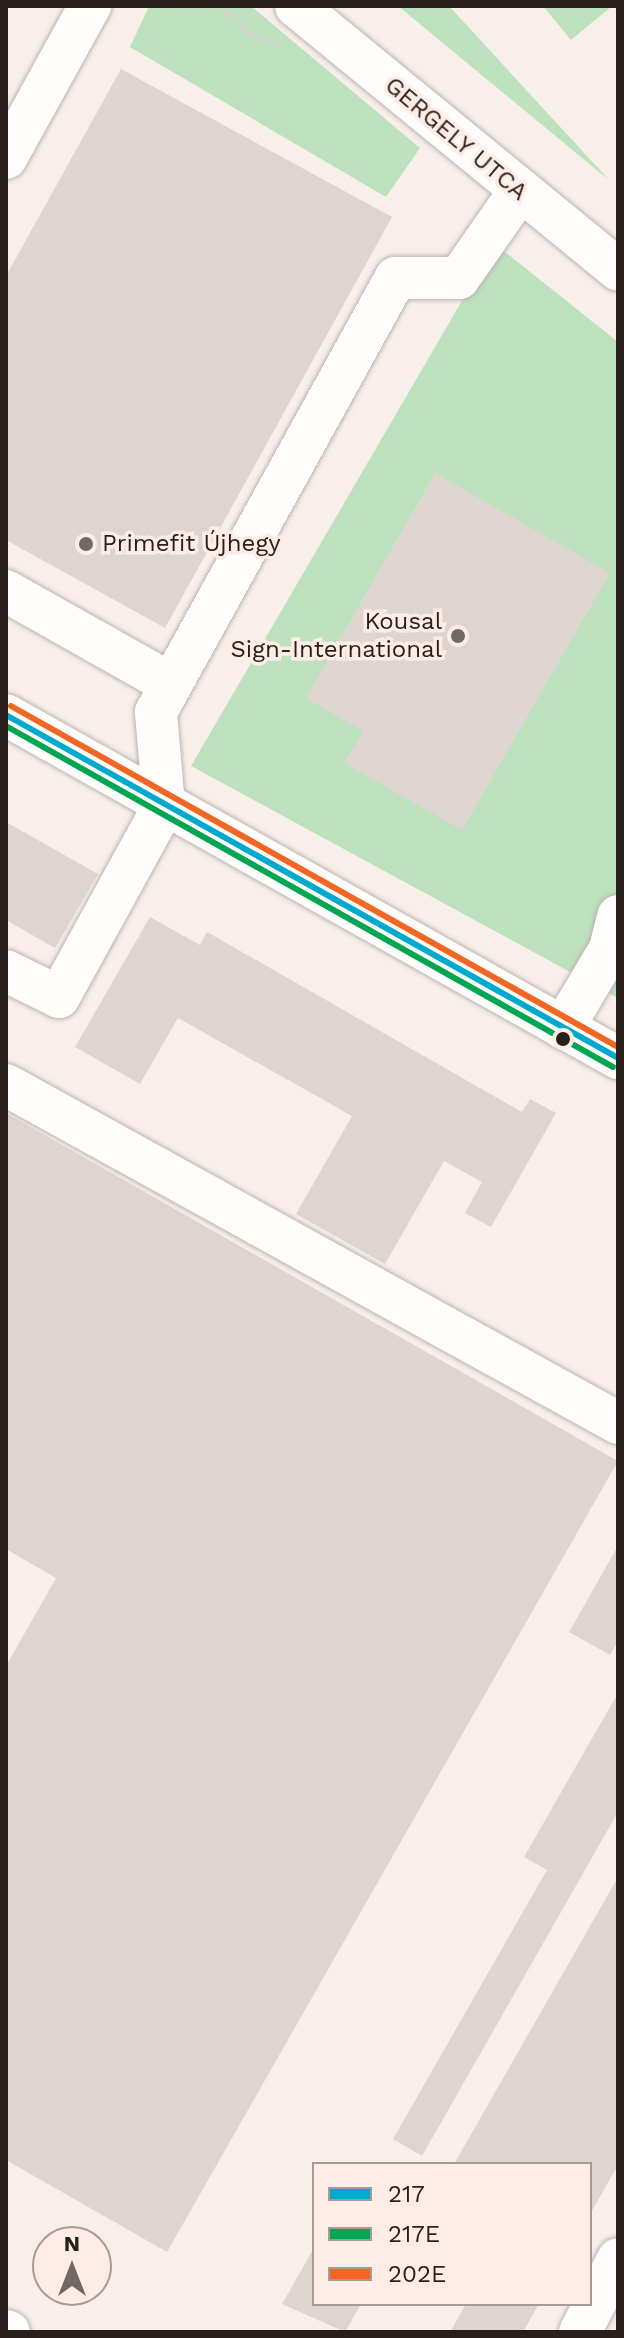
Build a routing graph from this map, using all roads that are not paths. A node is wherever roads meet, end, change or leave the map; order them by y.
1 (90, 6) edge
2 (296, 6) edge
3 (6, 158) edge
4 (519, 192) junction
5 (618, 270) edge
6 (6, 591) edge
7 (164, 698) junction
8 (6, 715) edge
9 (164, 806) junction
10 (618, 916) edge
11 (6, 971) edge
12 (563, 1028) junction
13 (618, 1058) edge
14 (6, 1085) edge
15 (618, 1423) edge
16 (618, 2259) edge
17 (580, 2332) edge

1 - 3 street
2 - 4 street, GERGELY UTCA
4 - 5 street, GERGELY UTCA
4 - 7 street
6 - 7 street
7 - 9 street
8 - 9 street
9 - 11 street
9 - 12 street
10 - 12 street
12 - 13 street
14 - 15 street
16 - 17 street

